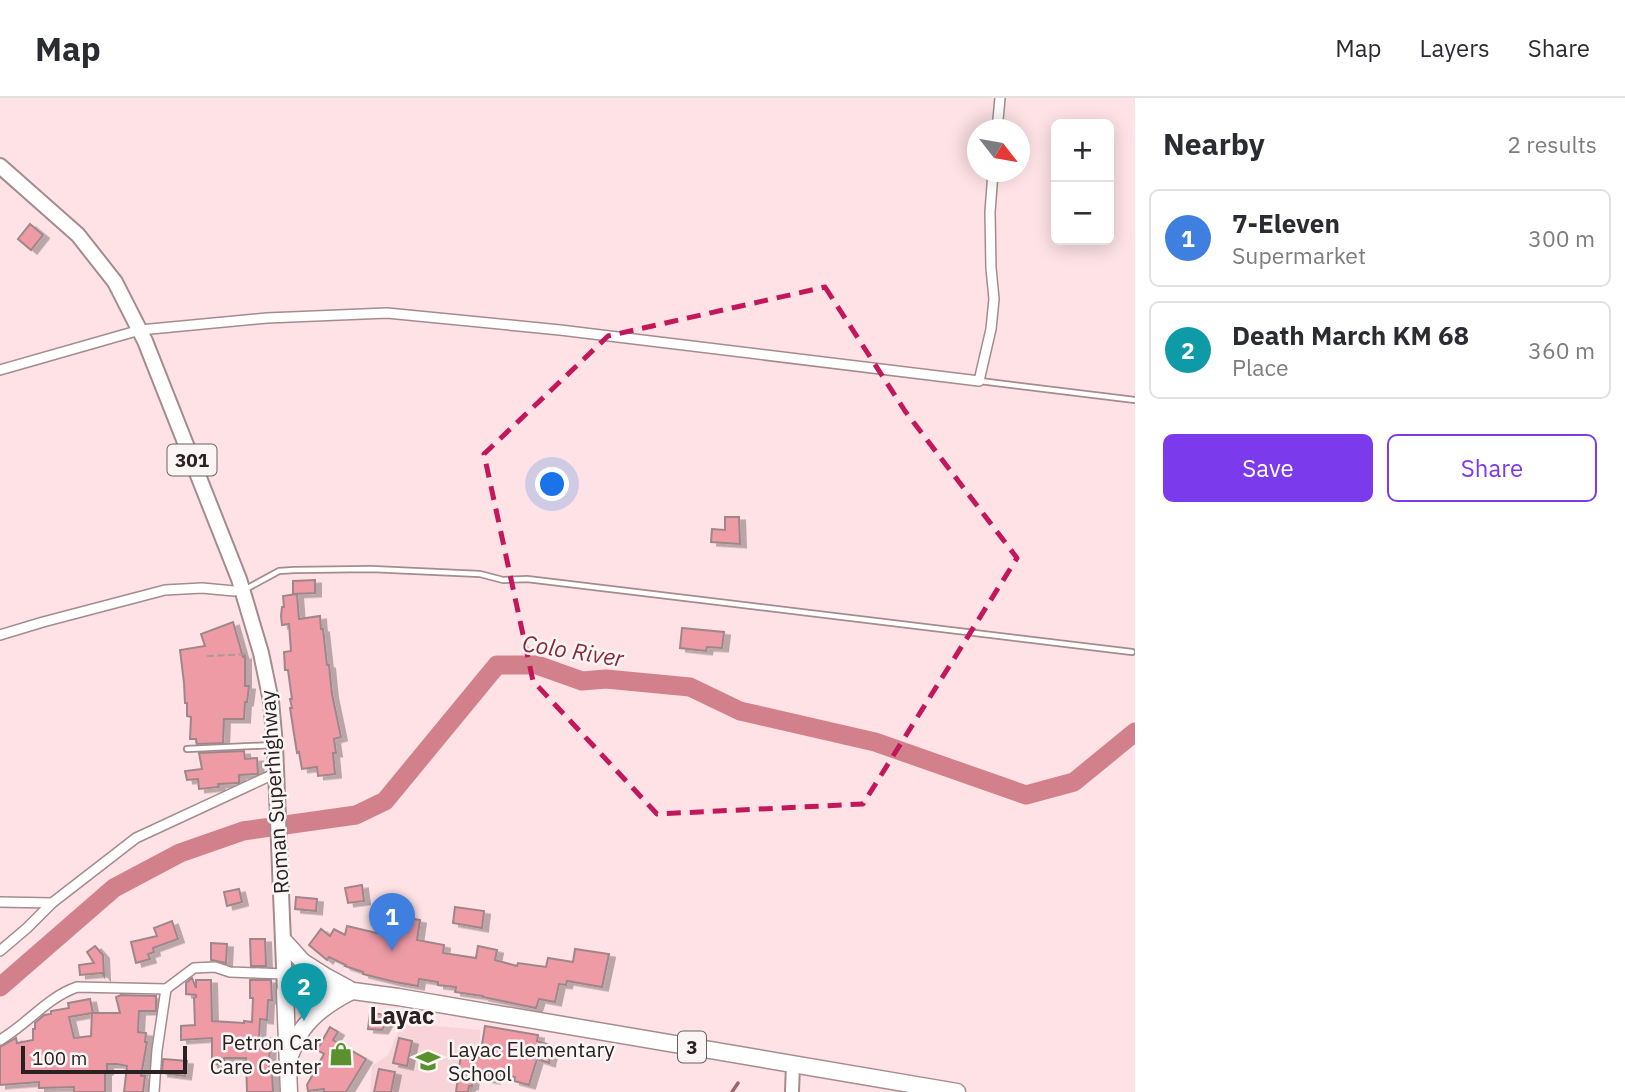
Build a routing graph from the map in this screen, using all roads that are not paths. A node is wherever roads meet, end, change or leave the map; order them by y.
1 (1000, 98) edge
2 (998, 119) edge
3 (0, 166) edge
4 (992, 182) edge
5 (142, 336) junction
6 (0, 370) edge
7 (979, 381) junction
8 (1135, 400) edge
9 (238, 587) junction
10 (0, 635) edge
11 (1132, 652) dead end
12 (275, 745) junction
13 (187, 749) dead end
14 (276, 777) junction
15 (0, 902) edge
16 (52, 903) junction
17 (284, 941) junction
18 (0, 951) edge
19 (285, 974) junction
20 (166, 989) junction
21 (285, 991) junction
22 (354, 991) junction
23 (0, 1040) edge
24 (288, 1061) junction
25 (793, 1064) junction
26 (154, 1092) edge
27 (289, 1092) edge
28 (792, 1092) edge
29 (957, 1092) edge

1 - 2 street
3 - 5 main road, Roman Superhighway / 301
4 - 7 street
5 - 6 street
5 - 7 street
5 - 9 main road, Roman Superhighway / 301
7 - 8 lane
9 - 10 street
9 - 11 lane
9 - 12 main road, Roman Superhighway / 301
12 - 13 lane
12 - 14 main road, Roman Superhighway / 301
14 - 16 street
14 - 17 main road, Roman Superhighway / 301
15 - 16 street
16 - 18 street
17 - 19 main road, Roman Superhighway / 301
17 - 22 highway
19 - 20 street
19 - 21 main road, Roman Superhighway / 301
20 - 23 street
20 - 26 street
21 - 22 highway, 3
21 - 24 highway
22 - 24 highway
22 - 25 highway, 3
24 - 27 highway
25 - 28 street
25 - 29 highway, 3

